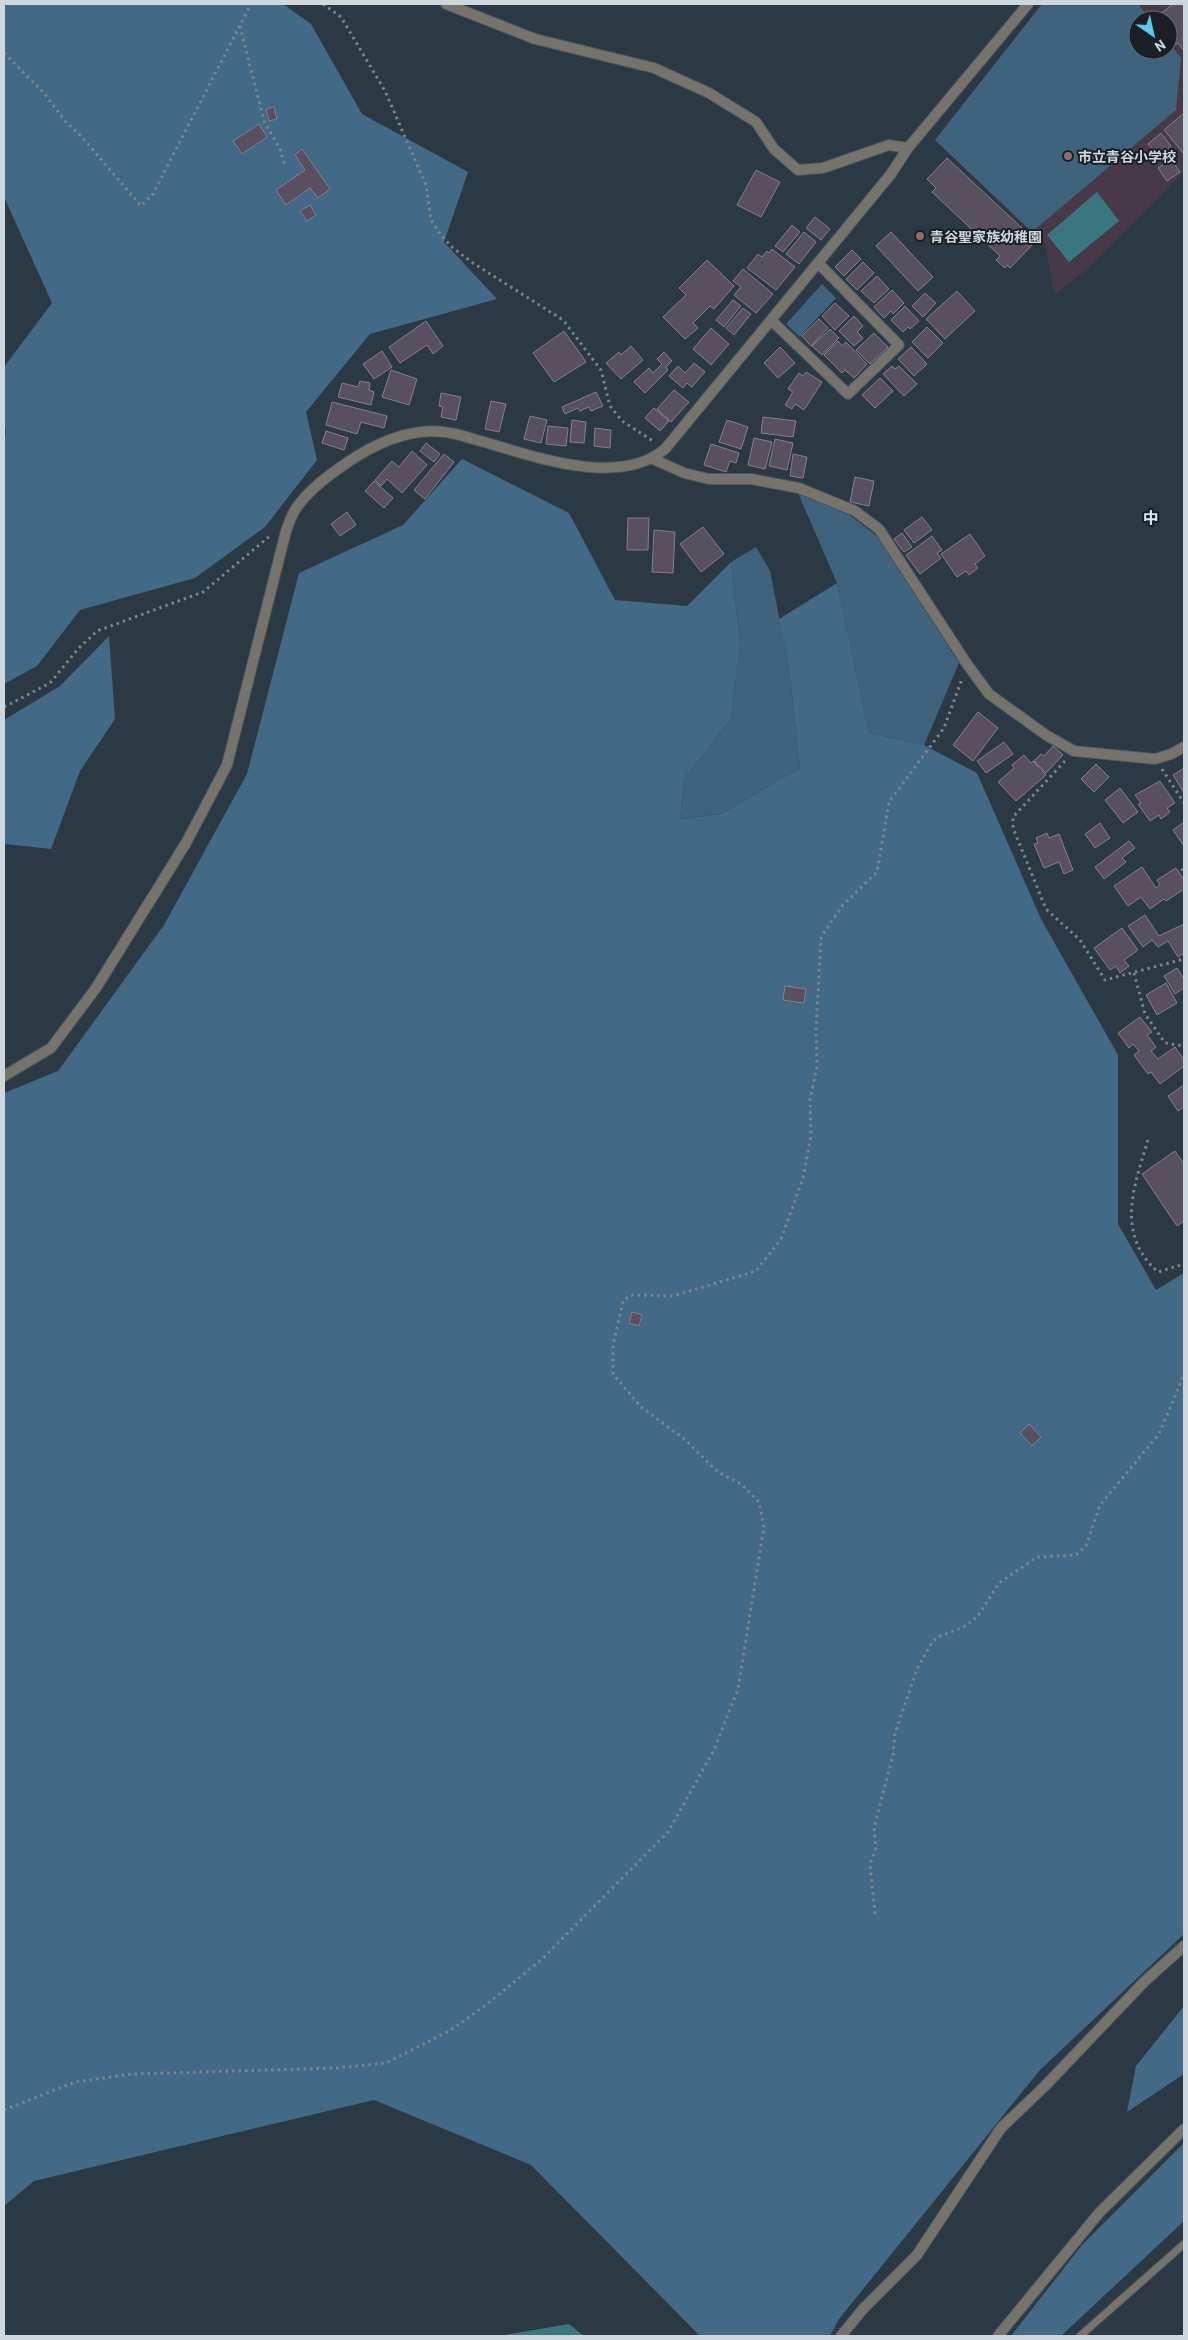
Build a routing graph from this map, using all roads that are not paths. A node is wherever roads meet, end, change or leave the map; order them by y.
1 (446, 4) edge
2 (1028, 4) edge
3 (908, 148) junction
4 (818, 263) junction
5 (771, 320) junction
6 (653, 459) junction
7 (1184, 747) edge
8 (4, 1076) edge
9 (1184, 1946) edge
10 (1184, 2129) edge
11 (1184, 2244) edge
12 (841, 2336) edge
13 (998, 2336) edge
14 (1080, 2336) edge

1 - 3 street
2 - 3 street
3 - 4 street
4 - 5 street
4 - 5 street
5 - 6 street
6 - 7 street
6 - 8 street
9 - 12 street
10 - 13 street
11 - 14 lane

